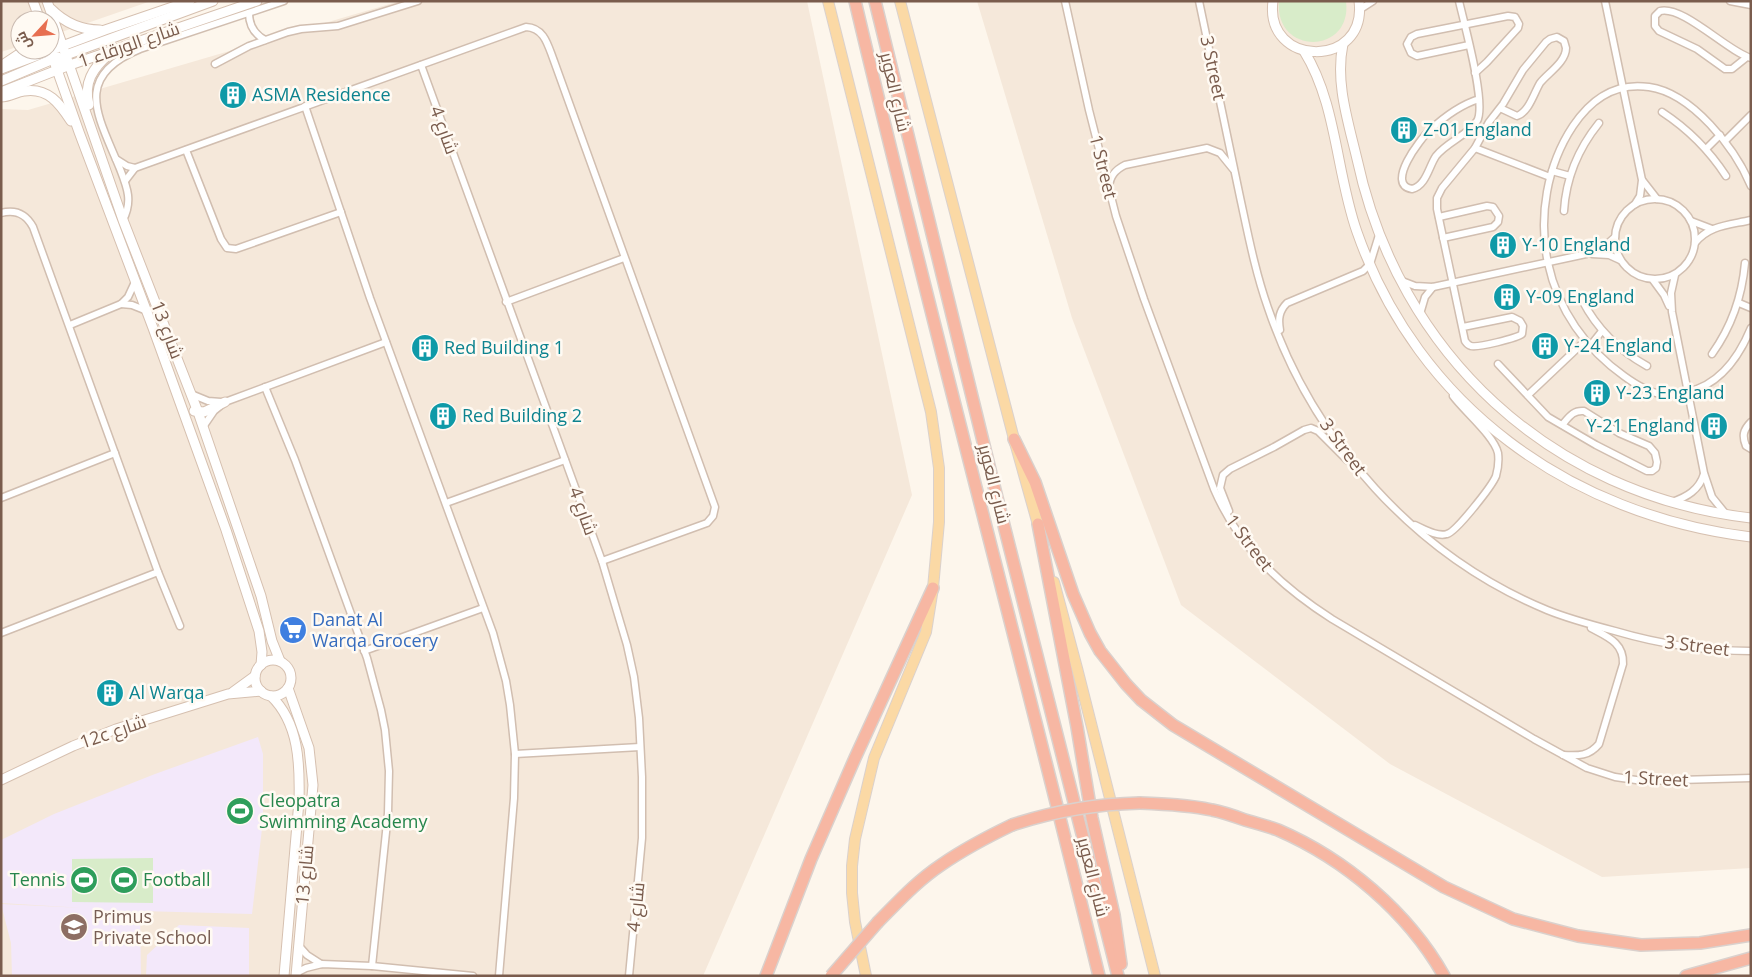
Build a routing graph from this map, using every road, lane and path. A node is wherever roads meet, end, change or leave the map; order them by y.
1 (190, 1) edge
2 (213, 1) edge
3 (257, 1) edge
4 (284, 1) edge
5 (418, 1) edge
6 (827, 1) edge
7 (855, 1) edge
8 (875, 1) edge
9 (900, 1) edge
10 (1065, 1) edge
11 (1199, 1) edge
12 (1273, 1) edge
13 (1373, 1) edge
14 (1459, 1) edge
15 (1605, 1) edge
16 (1730, 1) edge
17 (48, 3) edge
18 (1751, 5) edge
19 (1359, 6) edge
20 (249, 13) junction
21 (1464, 23) junction
22 (105, 30) junction
23 (265, 40) junction
24 (1343, 44) junction
25 (1469, 45) junction
26 (60, 50) edge
27 (65, 50) junction
28 (113, 50) junction
29 (1304, 51) junction
30 (60, 55) edge
31 (1749, 57) edge
32 (10, 58) edge
33 (24, 60) edge
34 (54, 60) joint
35 (215, 64) dead end
36 (70, 65) junction
37 (421, 65) junction
38 (1, 69) edge
39 (57, 70) junction
40 (1475, 73) junction
41 (1, 82) edge
42 (1623, 89) junction
43 (1, 92) edge
44 (1, 97) edge
45 (1479, 99) junction
46 (305, 106) junction
47 (1500, 108) junction
48 (1662, 112) dead end
49 (1751, 115) edge
50 (1599, 123) dead end
51 (91, 126) junction
52 (78, 132) junction
53 (1720, 135) junction
54 (1726, 141) junction
55 (1474, 148) junction
56 (1706, 149) junction
57 (186, 150) junction
58 (116, 159) junction
59 (135, 168) junction
60 (1235, 172) junction
61 (1551, 174) junction
62 (1570, 176) junction
63 (1726, 176) dead end
64 (1642, 180) junction
65 (125, 182) junction
66 (1751, 186) edge
67 (1108, 190) junction
68 (1657, 199) junction
69 (1634, 205) junction
70 (1564, 211) dead end
71 (341, 212) junction
72 (1, 213) edge
73 (1439, 218) junction
74 (123, 220) junction
75 (1691, 220) junction
76 (1751, 220) edge
77 (1712, 228) junction
78 (1379, 235) junction
79 (1615, 237) junction
80 (1443, 238) junction
81 (1695, 243) junction
82 (1586, 254) junction
83 (624, 258) junction
84 (1621, 261) junction
85 (1548, 263) junction
86 (1745, 263) dead end
87 (1370, 264) junction
88 (1675, 275) junction
89 (1399, 279) junction
90 (1653, 280) junction
91 (135, 282) junction
92 (1454, 283) junction
93 (1432, 287) junction
94 (1582, 300) dead end
95 (506, 302) junction
96 (1739, 303) junction
97 (121, 304) junction
98 (1751, 308) edge
99 (147, 312) junction
100 (1672, 312) junction
101 (1420, 315) junction
102 (70, 325) junction
103 (1463, 327) junction
104 (1751, 328) edge
105 (1602, 331) junction
106 (386, 342) junction
107 (1587, 343) junction
108 (1284, 349) junction
109 (1712, 354) dead end
110 (163, 358) junction
111 (1498, 364) dead end
112 (1647, 366) dead end
113 (1441, 379) junction
114 (266, 387) junction
115 (1688, 392) junction
116 (191, 394) junction
117 (1528, 395) junction
118 (225, 402) junction
119 (198, 412) junction
120 (1751, 422) edge
121 (1562, 425) junction
122 (203, 427) junction
123 (1014, 439) junction
124 (1751, 449) edge
125 (115, 453) junction
126 (565, 460) junction
127 (1352, 464) junction
128 (1704, 472) junction
129 (1, 498) edge
130 (1672, 502) junction
131 (446, 503) junction
132 (1728, 515) junction
133 (1751, 518) edge
134 (1232, 523) junction
135 (1409, 523) junction
136 (1038, 524) junction
137 (1751, 536) edge
138 (602, 561) junction
139 (158, 572) junction
140 (933, 588) junction
141 (483, 608) junction
142 (1581, 622) junction
143 (180, 626) dead end
144 (1, 633) edge
145 (364, 651) junction
146 (1751, 651) edge
147 (280, 661) junction
148 (261, 665) junction
149 (255, 676) junction
150 (288, 688) junction
151 (260, 691) junction
152 (228, 694) junction
153 (271, 696) junction
154 (640, 747) junction
155 (515, 754) junction
156 (1562, 755) junction
157 (2, 777) edge
158 (1751, 778) edge
159 (1751, 935) edge
160 (299, 946) junction
161 (1751, 958) edge
162 (322, 964) junction
163 (372, 966) junction
164 (296, 975) edge
165 (284, 976) edge
166 (473, 976) edge
167 (500, 976) edge
168 (629, 976) edge
169 (766, 976) edge
170 (831, 976) edge
171 (866, 976) edge
172 (1099, 976) edge
173 (1118, 976) edge
174 (1123, 976) edge
175 (1155, 976) edge
176 (1444, 976) edge
177 (1686, 976) edge

1 - 22 street, شارع الورقاء 1
2 - 27 street
3 - 28 street, شارع الورقاء 1
4 - 20 street
5 - 23 street
6 - 140 main road
7 - 172 highway, شارع العوير
8 - 173 highway, شارع العوير
9 - 123 main road
10 - 67 street, 1 Street
11 - 60 street, 3 Street
12 - 29 street
13 - 19 street
14 - 21 street
15 - 42 street
16 - 18 street
17 - 22 street
17 - 27 street, شارع 13
19 - 24 street
20 - 23 street
20 - 58 street
21 - 25 street
21 - 25 street
21 - 40 street
22 - 27 street, شارع الورقاء 1
23 - 35 street
24 - 29 street
24 - 78 street
25 - 40 street
26 - 27 street, شارع الورقاء 1
27 - 30 street
27 - 36 street, شارع 13
27 - 39 street
28 - 36 street, شارع الورقاء 1
28 - 51 street
29 - 87 street
31 - 31 street
32 - 38 street
33 - 38 street, شارع الورقاء 1
34 - 39 street, شارع 13
34 - 41 street
36 - 39 street, شارع الورقاء 1
36 - 51 street, شارع 13
37 - 46 street
37 - 83 street
37 - 95 street, شارع 4
39 - 43 street, شارع الورقاء 1
39 - 52 street, شارع 13
40 - 45 street
42 - 53 street
42 - 61 street
42 - 64 street
44 - 52 street
45 - 45 street
46 - 57 street
46 - 71 street
47 - 47 street
47 - 55 street
48 - 56 street
49 - 54 street
50 - 62 street
51 - 74 street, شارع 13
52 - 91 street, شارع 13
53 - 54 street
53 - 56 street
54 - 66 street
55 - 61 street
55 - 73 street
56 - 63 street
57 - 59 street
57 - 71 street
58 - 59 street
58 - 65 street
59 - 65 street
60 - 67 street
60 - 108 street, 3 Street
61 - 62 street
61 - 85 street
62 - 70 street
64 - 68 street
64 - 69 street
65 - 74 street
67 - 134 street, 1 Street
68 - 69 street
68 - 75 street
69 - 79 street
71 - 106 street
72 - 102 street
73 - 80 street
73 - 80 street
74 - 116 street, شارع 13
75 - 77 street
75 - 81 street
76 - 77 street
77 - 81 street
78 - 87 street
78 - 89 street
79 - 82 street
79 - 84 street
80 - 92 street
81 - 88 street
82 - 84 street
82 - 85 street
83 - 95 street
83 - 138 street
84 - 90 street
85 - 92 street
85 - 107 street
86 - 96 street
87 - 108 street
87 - 113 street
88 - 90 street
88 - 100 street
89 - 93 street
89 - 101 street
90 - 100 street
91 - 97 street
91 - 99 street, شارع 13
92 - 93 street
92 - 103 street
93 - 101 street
94 - 105 street
95 - 126 street, شارع 4
96 - 98 street
96 - 109 street
97 - 99 street
97 - 102 street
99 - 110 street, شارع 13
100 - 115 street
101 - 130 street
102 - 125 street
103 - 103 street
104 - 115 street
105 - 107 street
105 - 112 street
106 - 114 street
106 - 131 street
107 - 115 street
107 - 117 street
108 - 127 street, 3 Street
110 - 119 street
110 - 148 street, شارع 13
111 - 117 street
113 - 135 street
113 - 137 street
114 - 118 street
114 - 145 street
115 - 128 street
116 - 118 street
116 - 119 street, شارع 13
117 - 121 street
118 - 119 street
118 - 122 street
119 - 122 street, شارع 13
120 - 124 street
121 - 121 street
122 - 147 street, شارع 13
123 - 136 main road
123 - 159 highway
125 - 129 street
125 - 139 street
126 - 131 street
126 - 138 street, شارع 4
127 - 134 street
127 - 135 street, 3 Street
128 - 130 street
128 - 132 street
130 - 132 street
131 - 141 street
132 - 133 street
134 - 156 street, 1 Street
135 - 142 street, 3 Street
136 - 174 highway
136 - 175 main road
138 - 154 street, شارع 4
139 - 143 street
139 - 144 street
140 - 169 highway
140 - 171 main road
141 - 145 street
141 - 155 street
142 - 146 street, 3 Street
142 - 156 street
145 - 163 street
147 - 148 street
147 - 150 street
148 - 149 street
149 - 151 street
149 - 152 street, 12c شارع
150 - 153 street
150 - 160 street, شارع 13
151 - 152 street, 12c شارع
151 - 153 street
152 - 157 street, 12c شارع
153 - 165 street, شارع 13
154 - 155 street
154 - 168 street, شارع 4
155 - 167 street
156 - 158 street, 1 Street
160 - 162 street
160 - 164 street, شارع 13
161 - 177 highway
162 - 163 street
162 - 164 street
163 - 166 street
170 - 176 highway, bridge

